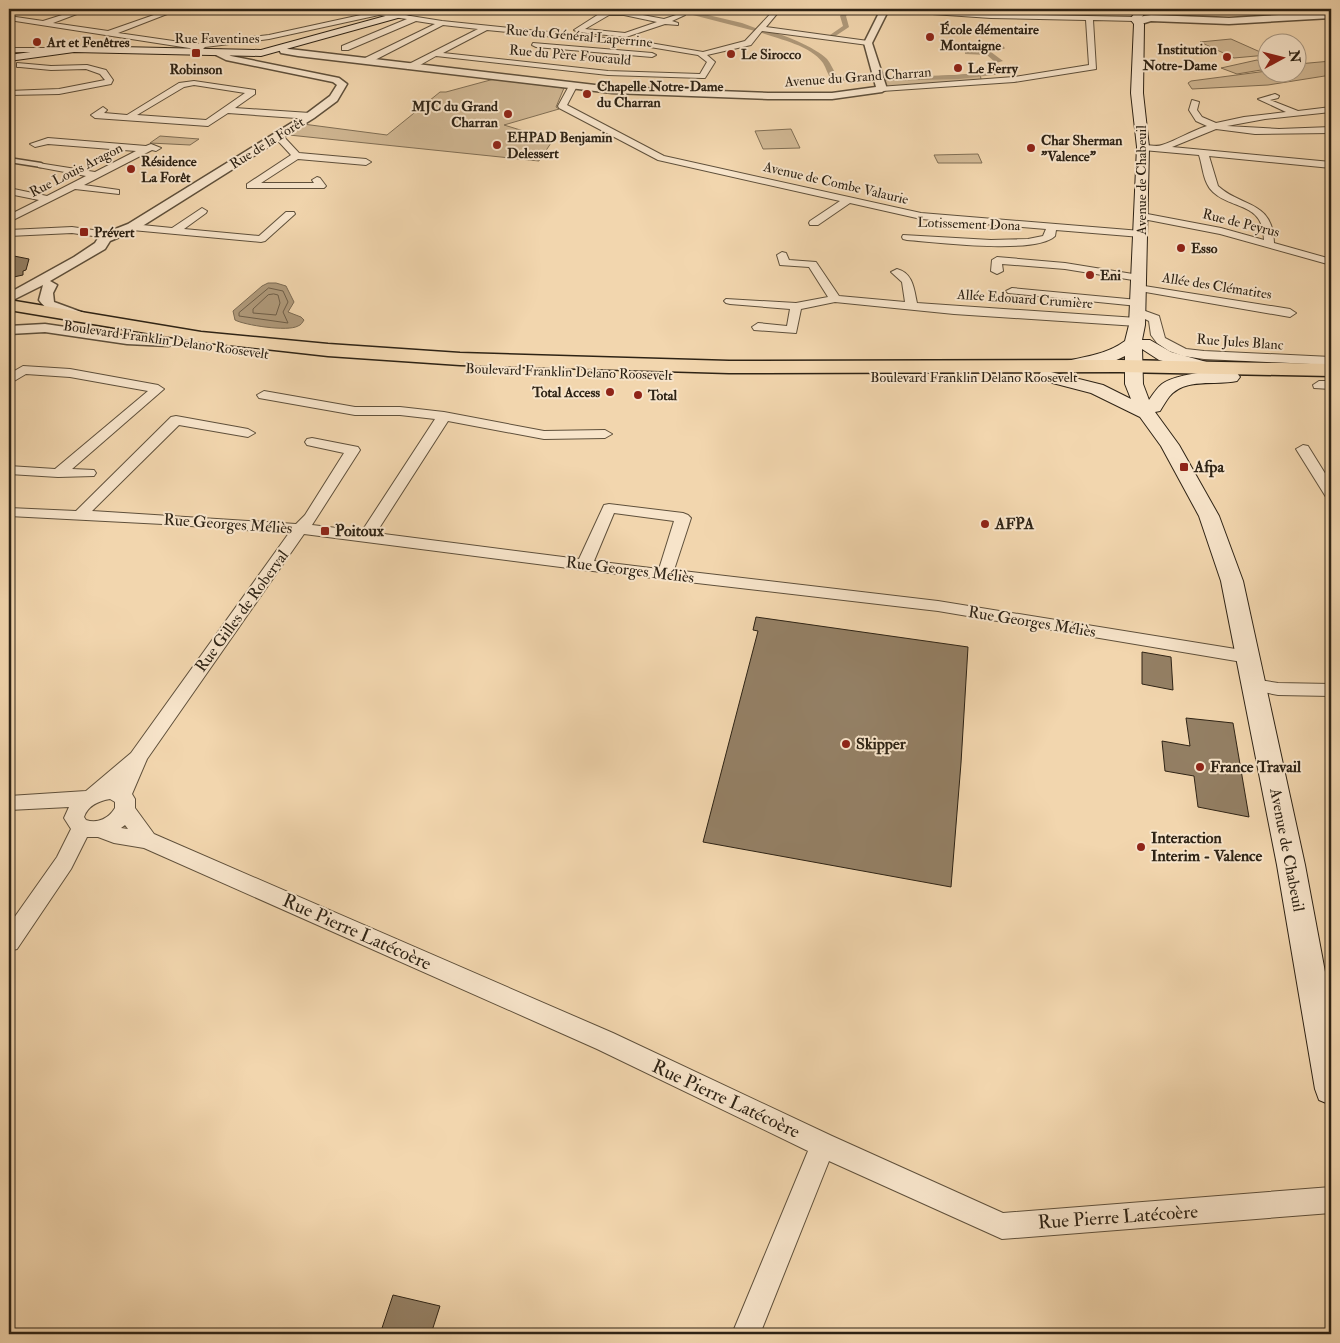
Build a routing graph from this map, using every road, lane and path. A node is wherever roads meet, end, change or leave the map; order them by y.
1 (87, 9) edge
2 (177, 9) edge
3 (420, 9) edge
4 (688, 9) edge
5 (778, 9) edge
6 (887, 9) edge
7 (378, 11) edge
8 (667, 12) dead end
9 (1024, 13) edge
10 (682, 15) junction
11 (1331, 15) edge
12 (397, 16) junction
13 (601, 17) junction
14 (9, 18) edge
15 (1089, 18) junction
16 (1139, 18) edge
17 (415, 19) junction
18 (660, 21) junction
19 (632, 22) dead end
20 (442, 23) junction
21 (42, 24) junction
22 (676, 24) junction
23 (484, 28) junction
24 (762, 29) junction
25 (671, 31) dead end
26 (108, 34) junction
27 (466, 38) junction
28 (667, 39) dead end
29 (482, 40) dead end
30 (868, 43) junction
31 (530, 44) dead end
32 (192, 47) junction
33 (662, 47) junction
34 (283, 48) junction
35 (345, 48) dead end
36 (264, 52) junction
37 (221, 53) junction
38 (298, 53) junction
39 (242, 54) junction
40 (436, 54) junction
41 (702, 54) junction
42 (660, 55) junction
43 (38, 57) dead end
44 (13, 58) edge
45 (366, 61) junction
46 (410, 67) junction
47 (653, 74) junction
48 (108, 82) junction
49 (881, 83) junction
50 (118, 84) dead end
51 (573, 86) junction
52 (646, 91) junction
53 (9, 93) edge
54 (1275, 96) dead end
55 (1194, 102) dead end
56 (103, 110) dead end
57 (226, 110) junction
58 (1331, 110) edge
59 (1298, 114) junction
60 (310, 116) junction
61 (127, 118) junction
62 (1215, 126) junction
63 (1331, 130) edge
64 (274, 138) junction
65 (35, 144) dead end
66 (1143, 147) junction
67 (1161, 148) junction
68 (1203, 154) junction
69 (296, 156) junction
70 (9, 160) edge
71 (366, 162) dead end
72 (41, 165) joint
73 (1331, 165) edge
74 (97, 174) junction
75 (317, 180) dead end
76 (73, 186) junction
77 (9, 191) edge
78 (116, 192) dead end
79 (48, 199) junction
80 (849, 199) junction
81 (202, 211) dead end
82 (290, 214) dead end
83 (1142, 216) junction
84 (9, 219) edge
85 (814, 222) dead end
86 (132, 226) junction
87 (1051, 227) junction
88 (174, 231) junction
89 (9, 233) edge
90 (1141, 234) junction
91 (907, 237) dead end
92 (105, 238) junction
93 (1269, 243) junction
94 (782, 255) dead end
95 (1331, 262) edge
96 (996, 271) dead end
97 (897, 272) dead end
98 (50, 280) junction
99 (1139, 283) junction
100 (9, 288) edge
101 (1012, 291) dead end
102 (954, 298) dead end
103 (835, 299) junction
104 (730, 301) dead end
105 (796, 306) junction
106 (912, 306) junction
107 (10, 307) edge
108 (954, 310) junction
109 (1290, 312) dead end
110 (1137, 316) junction
111 (86, 319) junction
112 (758, 327) dead end
113 (9, 330) edge
114 (168, 342) junction
115 (1331, 360) edge
116 (1141, 361) junction
117 (1068, 366) junction
118 (1331, 370) edge
119 (1047, 376) junction
120 (1231, 377) junction
121 (9, 380) edge
122 (1327, 382) edge
123 (264, 395) dead end
124 (1150, 410) junction
125 (444, 416) junction
126 (248, 433) dead end
127 (605, 434) dead end
128 (312, 442) dead end
129 (1303, 449) dead end
130 (9, 470) edge
131 (58, 473) junction
132 (89, 473) dead end
133 (1325, 474) edge
134 (1331, 494) edge
135 (9, 512) edge
136 (80, 515) junction
137 (300, 529) junction
138 (366, 536) junction
139 (584, 565) junction
140 (665, 574) junction
141 (1248, 657) junction
142 (1254, 685) junction
143 (1331, 690) edge
144 (138, 756) junction
145 (9, 803) edge
146 (101, 813) junction
147 (147, 840) junction
148 (9, 942) edge
149 (1330, 1071) edge
150 (824, 1145) junction
151 (1331, 1200) edge
152 (746, 1334) edge

1 - 21 street
2 - 26 street
3 - 12 main road, Rue Faventines
4 - 10 street
5 - 24 street
6 - 9 street
6 - 30 street
7 - 12 street
7 - 32 street
8 - 10 street
9 - 15 street
10 - 18 street
10 - 22 street
11 - 16 street
12 - 17 street
12 - 34 main road, Rue Faventines
13 - 18 street
13 - 18 street
13 - 19 street
14 - 21 street
15 - 16 street
15 - 49 street, Avenue du Grand Charran
16 - 66 main road, Avenue de Chabeuil
17 - 20 street
17 - 35 street
18 - 22 street
20 - 23 street
20 - 45 street
21 - 26 street
22 - 25 street
23 - 27 street
23 - 33 street
24 - 30 street
24 - 41 street
26 - 32 street
27 - 29 street, Rue du Général Laperrine
27 - 40 street
28 - 33 street
30 - 49 street
31 - 42 street, Rue du Général Laperrine
32 - 39 street
33 - 41 street
33 - 42 street
34 - 36 main road, Rue Faventines
34 - 38 street
36 - 38 street
36 - 39 main road, Rue Faventines
37 - 39 main road, Rue Faventines
37 - 44 main road, Rue Faventines
37 - 60 street, Rue de la Forêt
38 - 45 street, Avenue du Grand Charran
40 - 46 street
40 - 47 street, Rue du Père Foucauld
41 - 47 street, Rue du Père Foucauld
42 - 47 street
43 - 44 street
44 - 48 street
45 - 46 street, Avenue du Grand Charran
46 - 51 street, Avenue du Grand Charran
47 - 52 street
48 - 50 street
48 - 53 street
49 - 52 street, Avenue du Grand Charran
51 - 52 street, Avenue du Grand Charran
51 - 80 street, Avenue de Combe Valaurie
54 - 59 street
55 - 62 street
56 - 61 street
57 - 60 street
57 - 61 street
57 - 61 street
58 - 59 street
59 - 62 street
60 - 64 street, Rue de la Forêt
62 - 63 street
62 - 67 street
64 - 69 street
64 - 86 street, Rue de la Forêt
65 - 74 street, Rue Louis Aragon
66 - 67 street
66 - 83 main road, Avenue de Chabeuil
67 - 68 street
68 - 73 street
68 - 93 street
69 - 71 street
69 - 75 street
70 - 72 street
72 - 74 street
74 - 76 street, Rue Louis Aragon
76 - 78 street
76 - 79 street, Rue Louis Aragon
77 - 79 street
79 - 84 street, Rue Louis Aragon
80 - 85 street
80 - 87 street, Avenue de Combe Valaurie
81 - 88 street
82 - 88 street
83 - 90 main road, Avenue de Chabeuil
83 - 93 street, Rue de Peyrus
86 - 88 street
86 - 92 street, Rue de la Forêt
87 - 90 street, Avenue de Combe Valaurie
87 - 91 street, Lotissement Dona
89 - 92 street
90 - 99 main road, Avenue de Chabeuil
92 - 98 street, Rue de la Forêt
93 - 95 street, Rue de Peyrus
94 - 103 street
96 - 99 street, Allée des Clématites
97 - 106 street
98 - 100 street
98 - 107 street, Rue de la Forêt
98 - 111 street
99 - 109 street, Allée des Clématites
99 - 110 main road, Avenue de Chabeuil
101 - 110 street
102 - 108 street
103 - 105 street, Allée Edouard Crumière
103 - 106 street, Allée Edouard Crumière
104 - 105 street, Allée Edouard Crumière
105 - 112 street
106 - 108 street, Allée Edouard Crumière
107 - 111 main road, Boulevard Franklin Delano Roosevelt
107 - 114 main road, Boulevard Franklin Delano Roosevelt
108 - 110 street, Allée Edouard Crumière
110 - 115 street, Rue Jules Blanc
110 - 116 main road, Avenue de Chabeuil
111 - 117 main road, Boulevard Franklin Delano Roosevelt
113 - 114 street
114 - 119 main road, Boulevard Franklin Delano Roosevelt
116 - 117 main road, Boulevard Franklin Delano Roosevelt
116 - 117 main road
116 - 118 main road
116 - 119 main road, Boulevard Franklin Delano Roosevelt
116 - 120 main road
116 - 124 main road, Avenue de Chabeuil
119 - 124 main road
120 - 122 main road
120 - 124 main road
121 - 131 street
123 - 125 street
124 - 141 main road, Avenue de Chabeuil
125 - 127 street
125 - 138 street
126 - 136 street
128 - 137 street, Rue Gilles de Roberval
129 - 133 street
130 - 131 street
131 - 132 street
133 - 134 street
135 - 136 street, Rue Georges Méliès
136 - 137 street, Rue Georges Méliès
137 - 138 street, Rue Georges Méliès
137 - 144 street, Rue Gilles de Roberval
138 - 139 street, Rue Georges Méliès
139 - 140 street, Rue Georges Méliès
139 - 140 street
140 - 141 street, Rue Georges Méliès
141 - 142 main road, Avenue de Chabeuil
142 - 143 street
142 - 149 main road, Avenue de Chabeuil
144 - 146 street, Rue Gilles de Roberval
144 - 146 street, Rue Gilles de Roberval
145 - 146 street, Rue Pierre Latécoère
146 - 147 street
146 - 147 street, Rue Pierre Latécoère
146 - 148 street, Rue Gilles de Roberval
147 - 150 street, Rue Pierre Latécoère
150 - 151 street, Rue Pierre Latécoère
150 - 152 street

